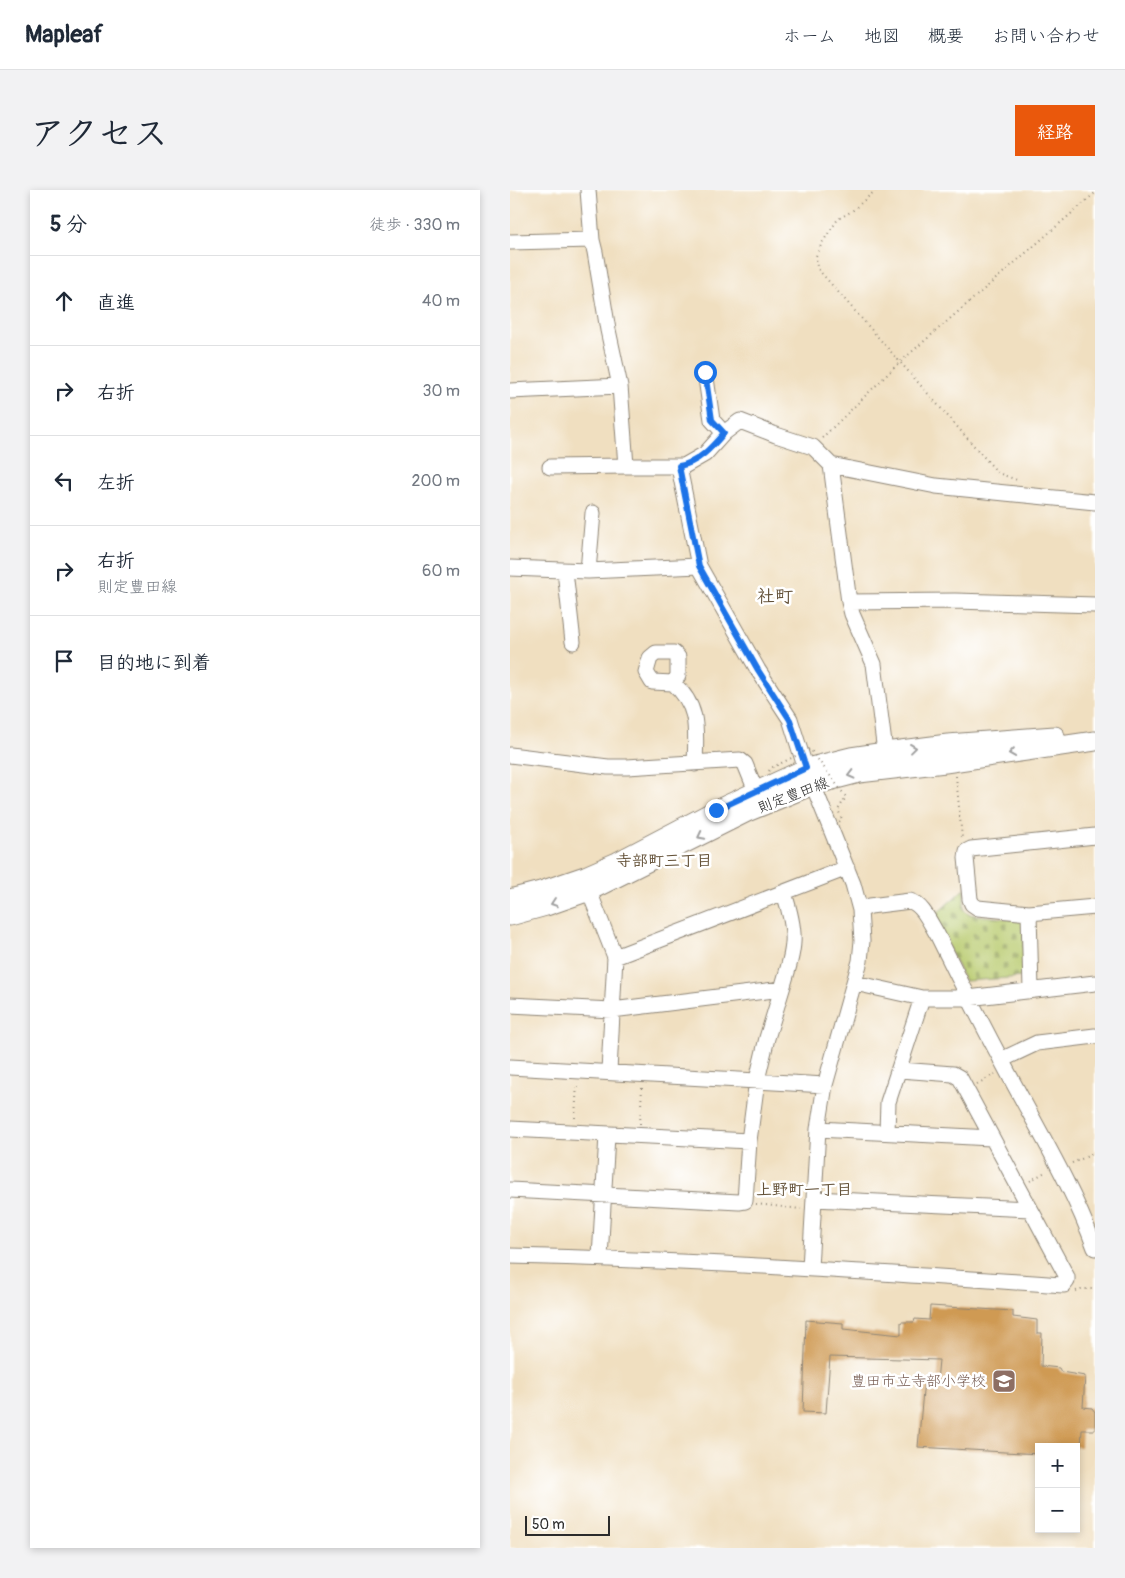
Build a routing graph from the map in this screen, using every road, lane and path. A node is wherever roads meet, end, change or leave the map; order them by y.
1 (588, 190) edge
2 (876, 190) edge
3 (1095, 194) edge
4 (592, 240) junction
5 (510, 242) edge
6 (899, 363) junction
7 (705, 372) dead end
8 (620, 386) junction
9 (510, 391) edge
10 (724, 433) junction
11 (813, 447) junction
12 (830, 465) junction
13 (626, 466) junction
14 (679, 466) junction
15 (550, 467) dead end
16 (998, 473) dead end
17 (1095, 502) edge
18 (593, 513) dead end
19 (699, 566) junction
20 (510, 568) edge
21 (565, 571) junction
22 (588, 571) junction
23 (849, 602) junction
24 (1095, 605) edge
25 (572, 642) dead end
26 (673, 683) dead end
27 (1095, 731) edge
28 (1095, 741) edge
29 (885, 752) junction
30 (510, 755) edge
31 (695, 764) junction
32 (769, 771) dead end
33 (810, 776) junction
34 (956, 776) dead end
35 (756, 791) junction
36 (839, 822) dead end
37 (1095, 836) edge
38 (967, 851) junction
39 (847, 868) junction
40 (589, 891) junction
41 (784, 893) junction
42 (510, 899) edge
43 (1095, 906) edge
44 (860, 910) junction
45 (1029, 913) junction
46 (510, 916) edge
47 (615, 957) junction
48 (855, 983) junction
49 (1095, 983) edge
50 (782, 989) junction
51 (1031, 990) junction
52 (922, 998) junction
53 (968, 998) junction
54 (510, 1005) edge
55 (612, 1010) junction
56 (1095, 1036) edge
57 (1003, 1064) junction
58 (510, 1067) edge
59 (900, 1070) junction
60 (578, 1071) junction
61 (609, 1071) junction
62 (642, 1074) junction
63 (756, 1080) junction
64 (825, 1085) junction
65 (965, 1089) junction
66 (510, 1128) edge
67 (818, 1129) junction
68 (575, 1132) junction
69 (887, 1132) junction
70 (607, 1135) junction
71 (639, 1135) junction
72 (991, 1138) junction
73 (749, 1141) junction
74 (1095, 1153) edge
75 (1060, 1168) junction
76 (1019, 1187) junction
77 (510, 1190) edge
78 (603, 1194) junction
79 (745, 1201) junction
80 (809, 1204) junction
81 (1030, 1209) junction
82 (1095, 1248) edge
83 (510, 1256) edge
84 (600, 1258) junction
85 (810, 1268) junction
86 (1095, 1289) edge
87 (1070, 1294) dead end

1 - 4 street
2 - 6 path
3 - 6 path
4 - 5 street
4 - 8 street
6 - 11 path
6 - 16 path
7 - 10 street
8 - 9 street
8 - 13 street
10 - 11 street
10 - 14 street
11 - 12 street
12 - 17 street
12 - 23 street
13 - 14 street
13 - 15 street
14 - 19 street
18 - 22 street
19 - 22 street
19 - 33 street
20 - 21 street
21 - 22 street
21 - 25 street
23 - 24 street
23 - 29 street
26 - 31 street
29 -> 27 main road, 則定豊田線
28 -> 33 main road, 則定豊田線
29 - 33 main road, 則定豊田線
30 - 31 street
31 - 35 street
32 - 36 path, bridge
33 - 35 main road, 則定豊田線
33 - 39 street
33 -> 40 main road, 則定豊田線
34 - 38 path
35 - 42 main road, 則定豊田線
37 - 38 street
38 - 45 street
39 - 41 street
39 - 44 street
40 -> 46 main road, 則定豊田線
40 - 47 street
41 - 47 street
41 - 50 street
43 - 45 street
44 - 48 street
44 - 53 street
45 - 51 street
47 - 55 street
48 - 52 street
48 - 64 street
49 - 51 street
50 - 55 street
50 - 63 street
51 - 53 street
52 - 53 street
52 - 59 street
53 - 57 street
54 - 55 street
55 - 61 street
56 - 57 street
57 - 65 path
57 - 75 street
58 - 60 street
59 - 65 street
59 - 69 street
60 - 61 street
60 - 68 path
61 - 62 street
62 - 63 street
62 - 71 path
63 - 64 street
63 - 73 street
64 - 67 street
65 - 72 street
66 - 68 street
67 - 69 street
67 - 80 street
68 - 70 street
69 - 72 street
70 - 71 street
70 - 78 street
71 - 73 street
72 - 76 street
73 - 79 street
74 - 75 path
75 - 76 path
75 - 82 street
76 - 81 street
77 - 78 street
78 - 79 street
78 - 84 street
79 - 80 path
80 - 81 street
80 - 85 street
81 - 85 street
83 - 84 street
84 - 85 street
86 - 87 path

